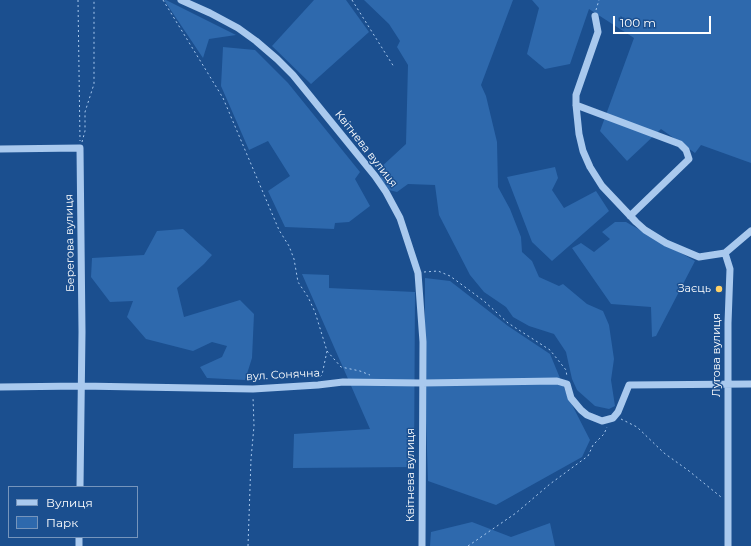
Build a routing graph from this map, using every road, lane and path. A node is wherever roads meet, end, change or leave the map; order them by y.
1 (78, 0) edge
2 (94, 0) edge
3 (163, 0) edge
4 (181, 0) edge
5 (352, 0) edge
6 (599, 0) edge
7 (595, 16) joint
8 (394, 67) dead end
9 (576, 105) junction
10 (80, 148) junction
11 (0, 149) edge
12 (630, 216) junction
13 (751, 231) edge
14 (725, 253) junction
15 (418, 273) junction
16 (327, 351) junction
17 (375, 376) dead end
18 (422, 383) junction
19 (567, 384) junction
20 (751, 384) edge
21 (313, 385) junction
22 (728, 385) junction
23 (81, 386) junction
24 (0, 387) edge
25 (253, 389) junction
26 (613, 418) junction
27 (80, 486) edge
28 (728, 502) junction
29 (248, 546) edge
30 (422, 546) edge
31 (468, 546) edge
32 (728, 546) edge

1 - 10 path
2 - 10 path
3 - 16 path
4 - 15 street, Квітнева вулиця
5 - 8 path
6 - 7 path
7 - 9 street
9 - 12 street
9 - 12 street
10 - 11 street
10 - 23 street, Берегова вулиця
12 - 14 street
13 - 14 street
14 - 22 street, Лугова вулиця
15 - 18 street, Квітнева вулиця
15 - 19 path
16 - 17 path
16 - 21 path
18 - 19 street, вул. Сонячна
18 - 21 street, вул. Сонячна
18 - 30 street, Квітнева вулиця
19 - 26 street
20 - 22 street
21 - 25 street, вул. Сонячна
22 - 26 street
22 - 28 street, Лугова вулиця
23 - 24 street, вул. Сонячна
23 - 25 street, вул. Сонячна
23 - 27 street, Берегова вулиця
25 - 29 path
26 - 28 path
26 - 31 path
28 - 32 street, Лугова вулиця

